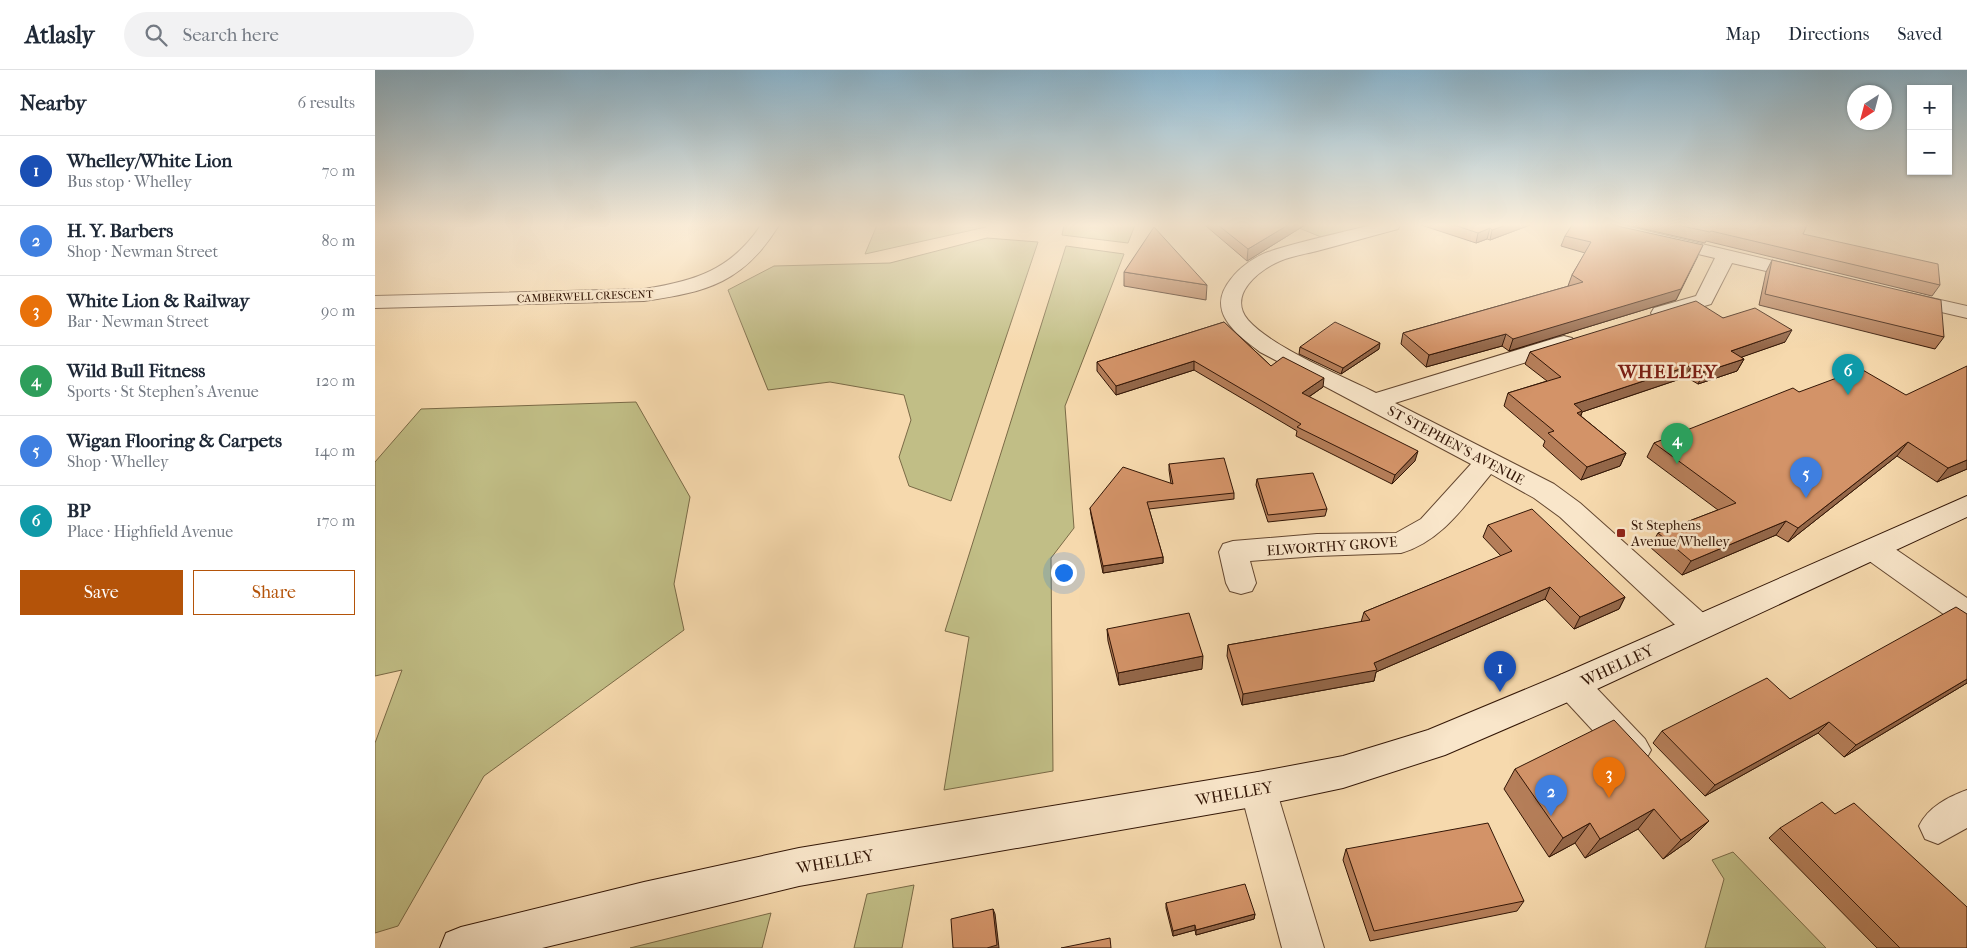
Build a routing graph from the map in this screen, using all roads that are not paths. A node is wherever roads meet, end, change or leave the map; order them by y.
1 (736, 266) edge
2 (1259, 266) edge
3 (1721, 266) edge
4 (1772, 266) edge
5 (1822, 278) edge
6 (1890, 294) edge
7 (375, 302) edge
8 (1967, 312) edge
9 (1638, 320) edge
10 (1582, 338) edge
11 (1374, 402) junction
12 (1488, 461) junction
13 (1967, 506) edge
14 (1875, 550) junction
15 (1241, 583) dead end
16 (1967, 614) edge
17 (1698, 627) junction
18 (1572, 686) junction
19 (1654, 772) edge
20 (1259, 789) junction
21 (461, 948) edge
22 (1303, 948) edge

1 - 7 street, CAMBERWELL CRESCENT
2 - 11 street, ST STEPHEN'S AVENUE
3 - 9 street
4 - 5 street
6 - 8 street
10 - 11 street
11 - 12 street, ST STEPHEN'S AVENUE
12 - 15 street, ELWORTHY GROVE
12 - 17 street, ST STEPHEN'S AVENUE
13 - 14 street, WHELLEY
14 - 16 street
14 - 17 street, WHELLEY
17 - 18 street, WHELLEY
18 - 19 street
18 - 20 street, WHELLEY
20 - 21 street, WHELLEY
20 - 22 street

